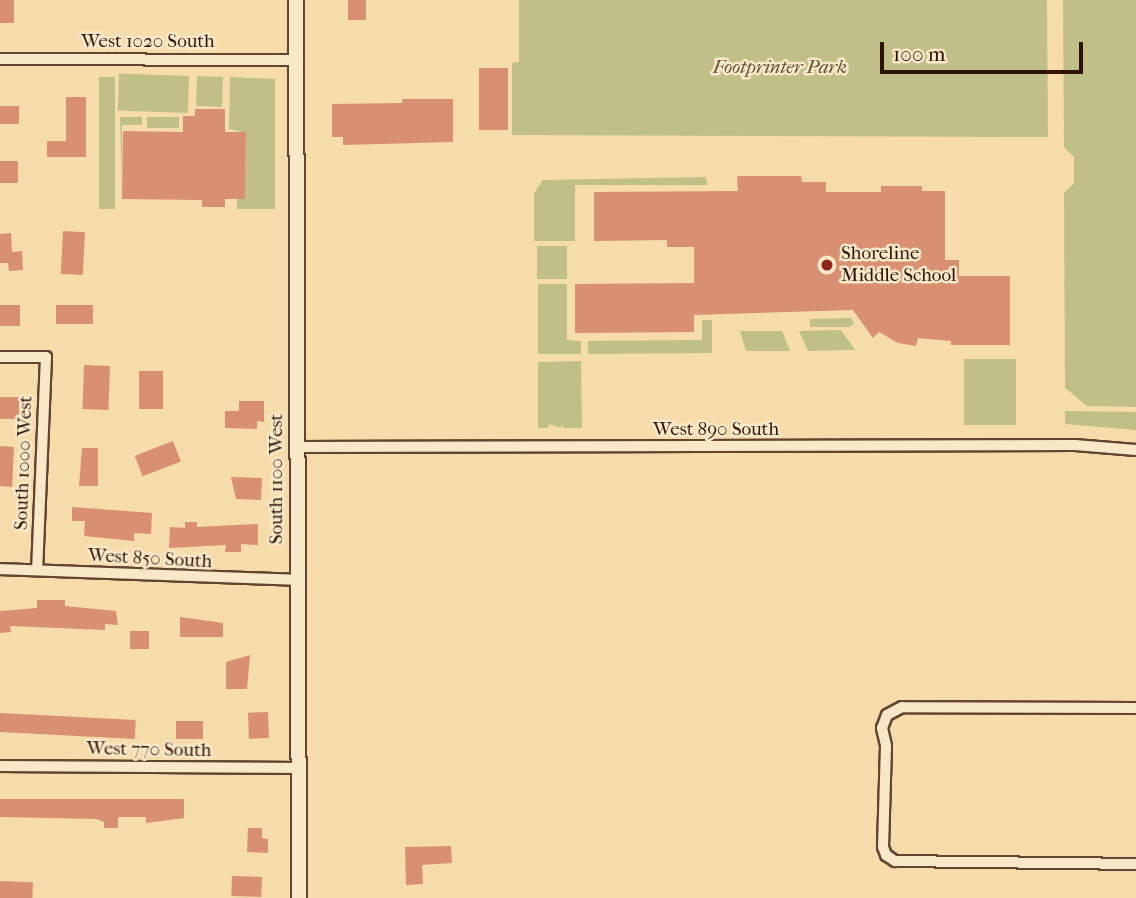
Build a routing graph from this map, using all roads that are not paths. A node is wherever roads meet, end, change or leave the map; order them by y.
1 (296, 0) edge
2 (0, 59) edge
3 (296, 60) junction
4 (0, 357) edge
5 (296, 447) junction
6 (1136, 450) edge
7 (0, 569) edge
8 (37, 569) junction
9 (297, 580) junction
10 (1136, 708) edge
11 (0, 766) edge
12 (298, 768) junction
13 (1136, 864) edge
14 (299, 898) edge

1 - 3 street, South 1100 West
2 - 3 street, West 1020 South
3 - 5 street, South 1100 West
4 - 8 street, South 1000 West
5 - 6 street, West 890 South
5 - 9 street, South 1100 West
7 - 8 street, West 850 South
8 - 9 street, West 850 South
9 - 12 street, South 1100 West
10 - 13 street
11 - 12 street, West 770 South
12 - 14 street, South 1100 West

